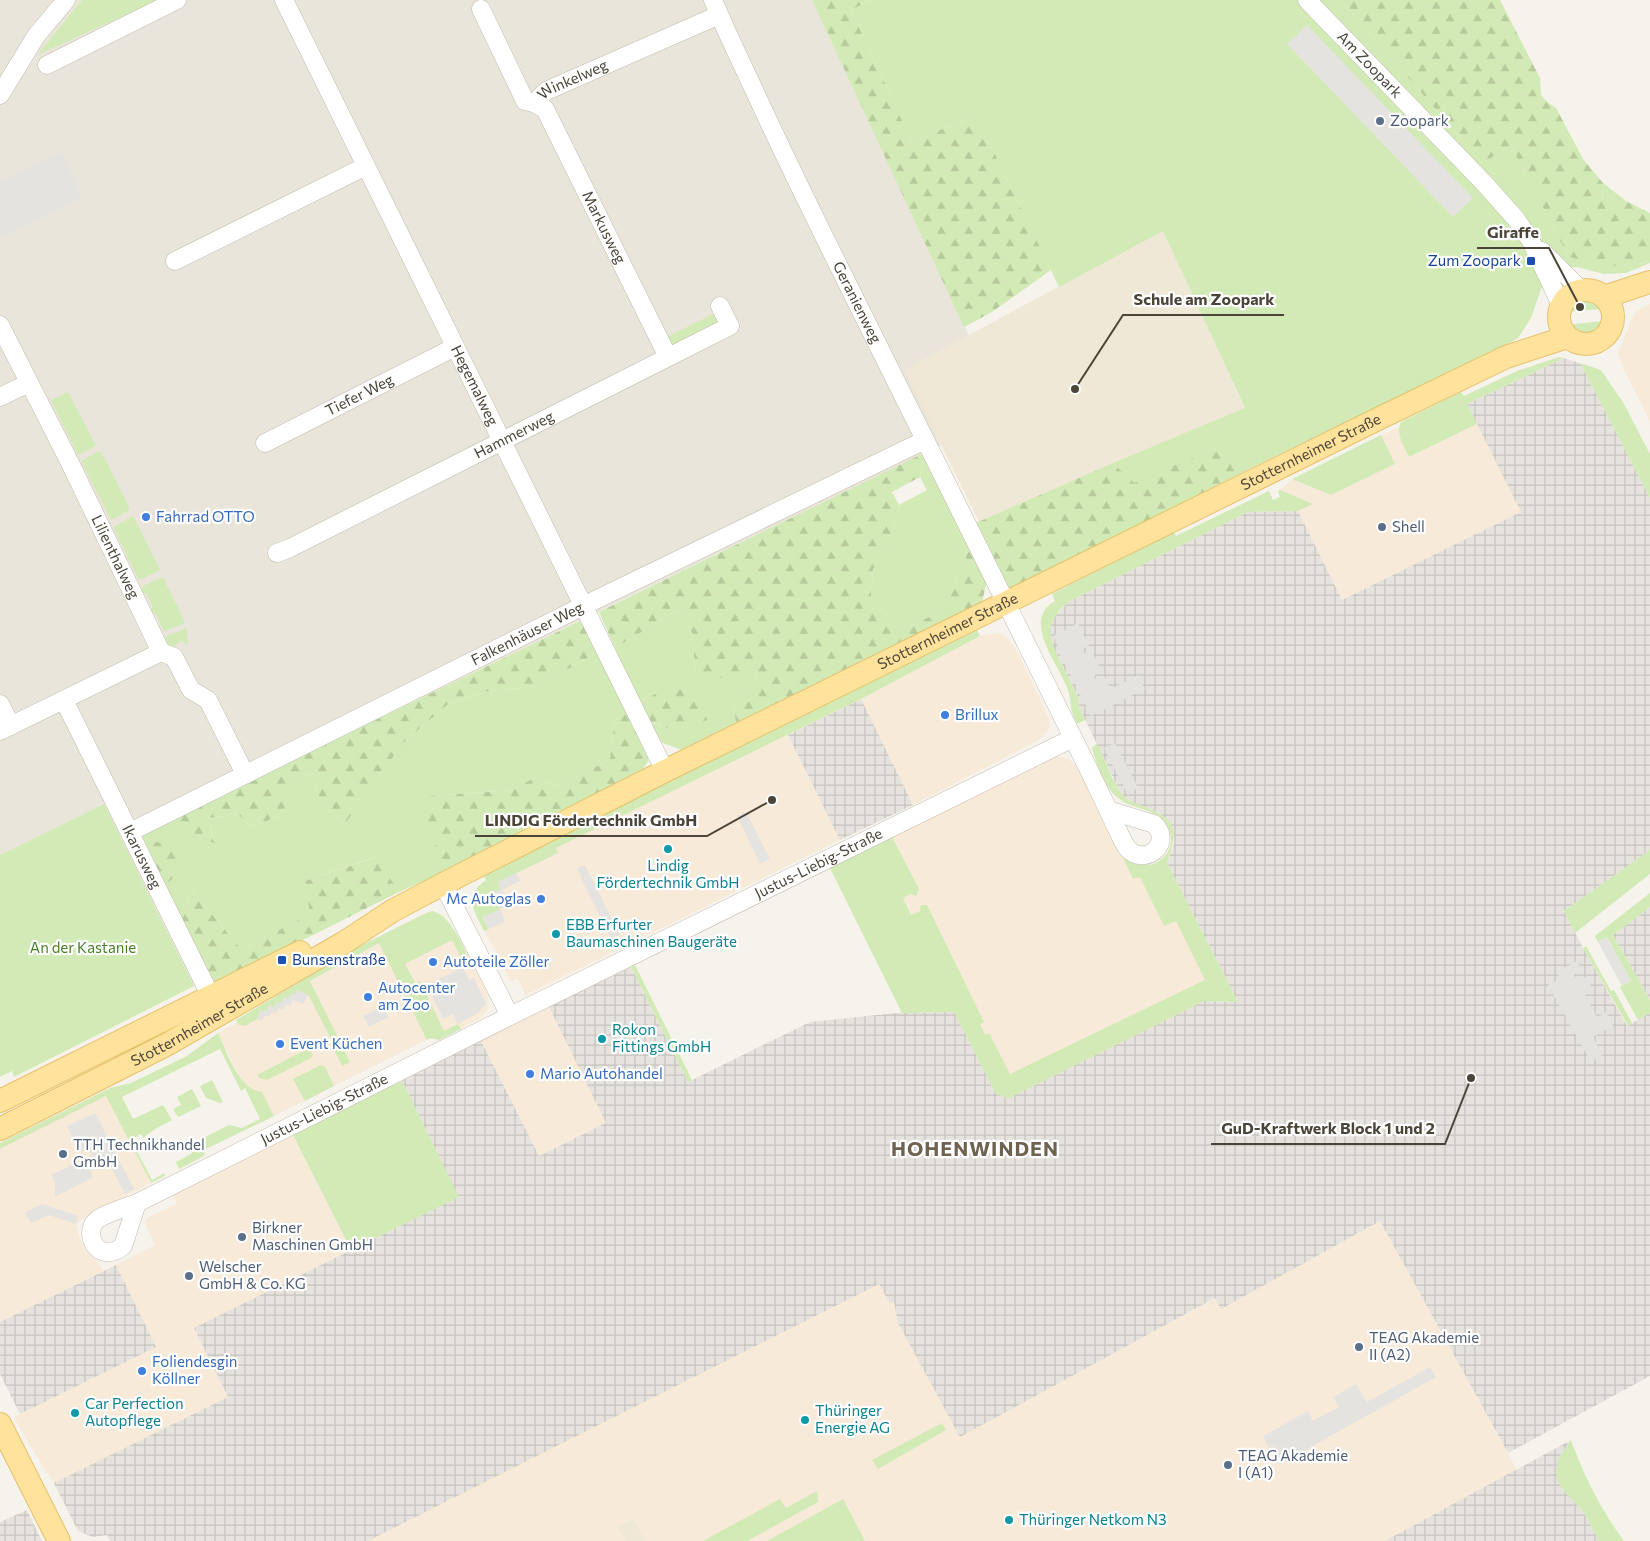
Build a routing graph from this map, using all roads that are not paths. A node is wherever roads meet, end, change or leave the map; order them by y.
1 (66, 0) edge
2 (177, 0) edge
3 (284, 0) edge
4 (1307, 0) edge
5 (716, 8) edge
6 (480, 9) dead end
7 (47, 65) dead end
8 (0, 95) edge
9 (534, 104) junction
10 (366, 166) junction
11 (1531, 241) junction
12 (175, 261) dead end
13 (1650, 282) edge
14 (1650, 289) edge
15 (1581, 290) junction
16 (720, 306) dead end
17 (1609, 306) junction
18 (1562, 320) junction
19 (0, 325) edge
20 (456, 347) junction
21 (668, 357) junction
22 (29, 383) junction
23 (0, 397) edge
24 (925, 440) junction
25 (502, 441) junction
26 (265, 443) dead end
27 (277, 553) dead end
28 (1007, 603) junction
29 (583, 606) junction
30 (161, 652) junction
31 (64, 700) junction
32 (0, 704) edge
33 (5, 729) edge
34 (1073, 738) junction
35 (665, 771) junction
36 (245, 774) junction
37 (1108, 810) dead end
38 (130, 832) junction
39 (443, 884) junction
40 (215, 1004) junction
41 (510, 1016) junction
42 (0, 1101) edge
43 (0, 1129) edge
44 (137, 1203) dead end
45 (0, 1424) edge
46 (59, 1541) edge

1 - 8 street
2 - 7 street
3 - 10 street, Hegemalweg
4 - 11 street, Am Zoopark
5 - 9 street, Winkelweg
5 - 24 street, Geranienweg
6 - 9 street, Winkelweg
9 - 21 street, Markusweg
10 - 12 street
10 - 20 street, Hegemalweg
11 - 15 street, Am Zoopark
11 - 18 street, Am Zoopark
13 - 17 main road
14 - 17 main road
15 - 17 main road
15 - 18 main road
16 - 21 street, Hammerweg
17 - 18 main road
18 - 28 main road, Stotternheimer Straße
19 - 22 street, Lilienthalweg
20 - 25 street, Hegemalweg
20 - 26 street, Tiefer Weg
21 - 25 street, Hammerweg
22 - 23 street
22 - 30 street, Lilienthalweg
24 - 28 street, Geranienweg
24 - 29 street, Falkenhäuser Weg
25 - 27 street, Hammerweg
25 - 29 street, Hegemalweg
28 - 34 street
28 - 35 main road, Stotternheimer Straße
29 - 35 street, Hegemalweg
29 - 36 street, Falkenhäuser Weg
30 - 31 street
30 - 36 street, Lilienthalweg
31 - 33 street
31 - 38 street, Ikarusweg
32 - 33 street
34 - 37 street
34 - 41 street, Justus-Liebig-Straße
35 - 39 main road, Stotternheimer Straße
36 - 38 street, Falkenhäuser Weg
38 - 40 street, Ikarusweg
39 - 40 main road, Stotternheimer Straße
39 - 41 street
40 - 42 main road, Stotternheimer Straße
40 - 43 main road, Stotternheimer Straße
41 - 44 street, Justus-Liebig-Straße
45 - 46 main road

